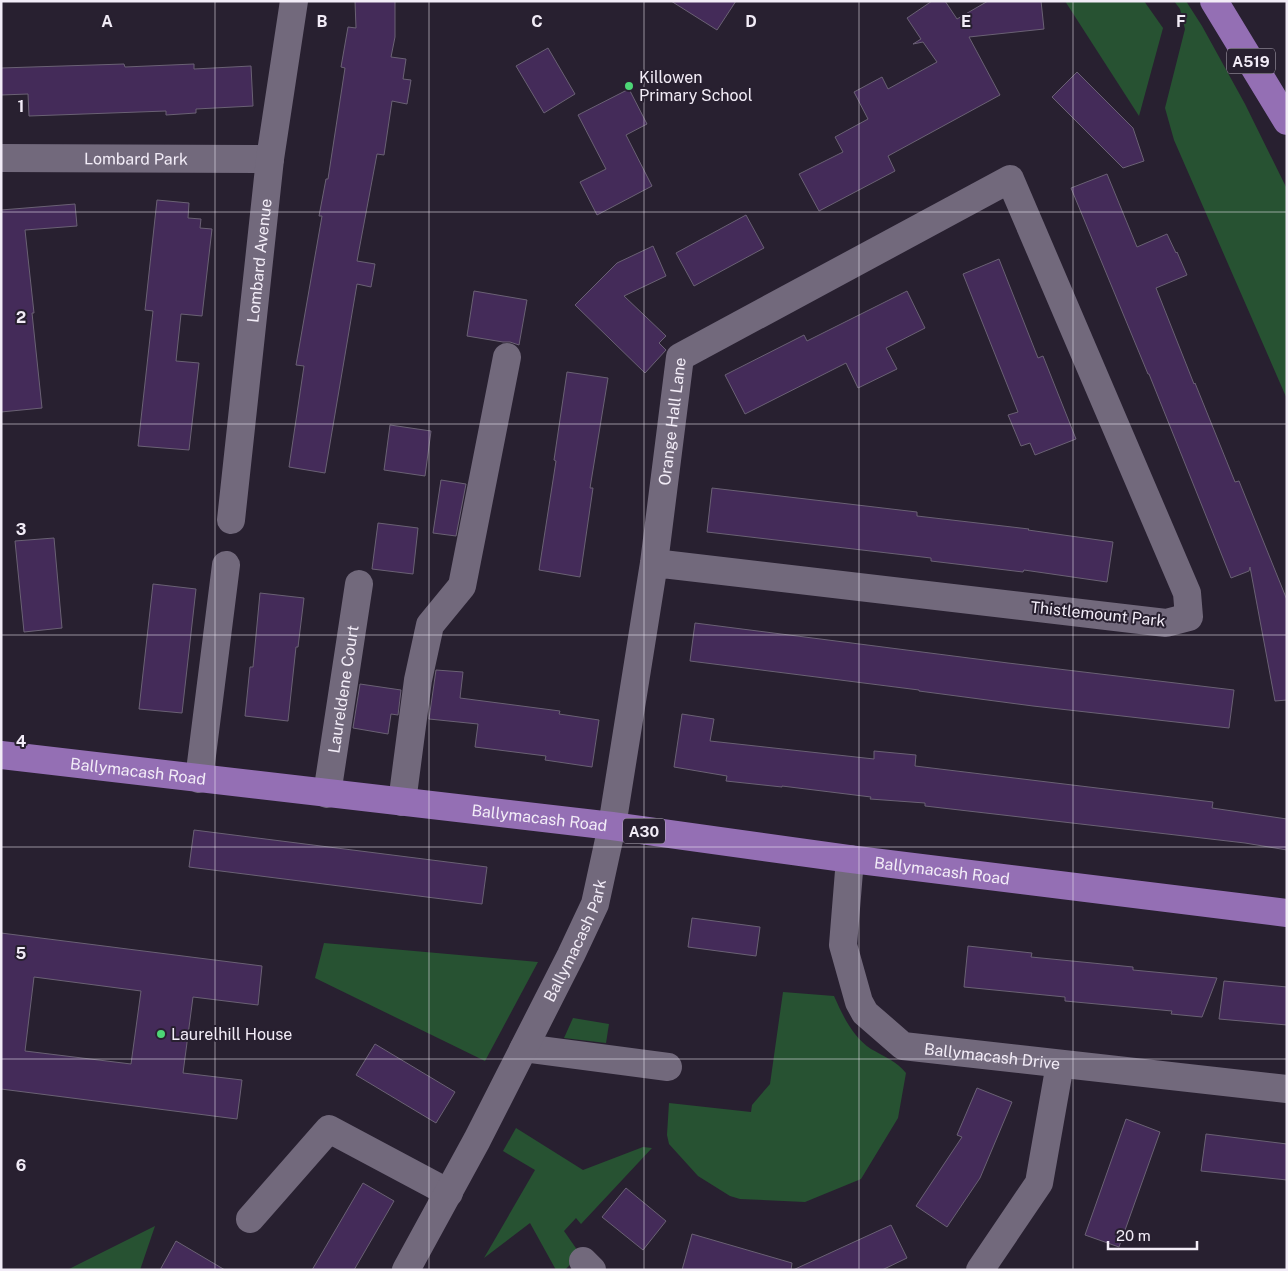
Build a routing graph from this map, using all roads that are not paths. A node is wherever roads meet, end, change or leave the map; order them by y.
1 (294, 1) edge
2 (1214, 1) edge
3 (1287, 121) edge
4 (1, 158) edge
5 (270, 159) junction
6 (1010, 179) joint
7 (507, 356) dead end
8 (231, 520) dead end
9 (654, 563) junction
10 (226, 565) dead end
11 (359, 584) dead end
12 (1, 755) edge
13 (199, 779) junction
14 (327, 794) junction
15 (402, 802) junction
16 (612, 826) junction
17 (850, 859) junction
18 (1287, 913) edge
19 (524, 1048) junction
20 (1060, 1064) junction
21 (668, 1068) dead end
22 (1287, 1089) edge
23 (449, 1193) junction
24 (250, 1219) dead end
25 (406, 1270) edge
26 (980, 1270) edge

1 - 5 street, Lombard Avenue
2 - 3 main road, A519
4 - 5 street, Lombard Park
5 - 8 street, Lombard Avenue
6 - 9 street, Orange Hall Lane
6 - 9 street, Thistlemount Park
7 - 15 street
9 - 16 street, Orange Hall Lane
10 - 13 street
11 - 14 street, Laureldene Court
12 - 13 main road, Ballymacash Road / A30
13 - 14 main road, Ballymacash Road / A30
14 - 15 main road, Ballymacash Road / A30
15 - 16 main road, Ballymacash Road / A30
16 - 17 main road, Ballymacash Road / A30
16 - 19 street, Ballymacash Park
17 - 18 main road, Ballymacash Road / A30
17 - 20 street, Ballymacash Drive
19 - 21 street
19 - 23 street, Ballymacash Park
20 - 22 street, Ballymacash Drive
20 - 26 street
23 - 24 street
23 - 25 street, Ballymacash Park

